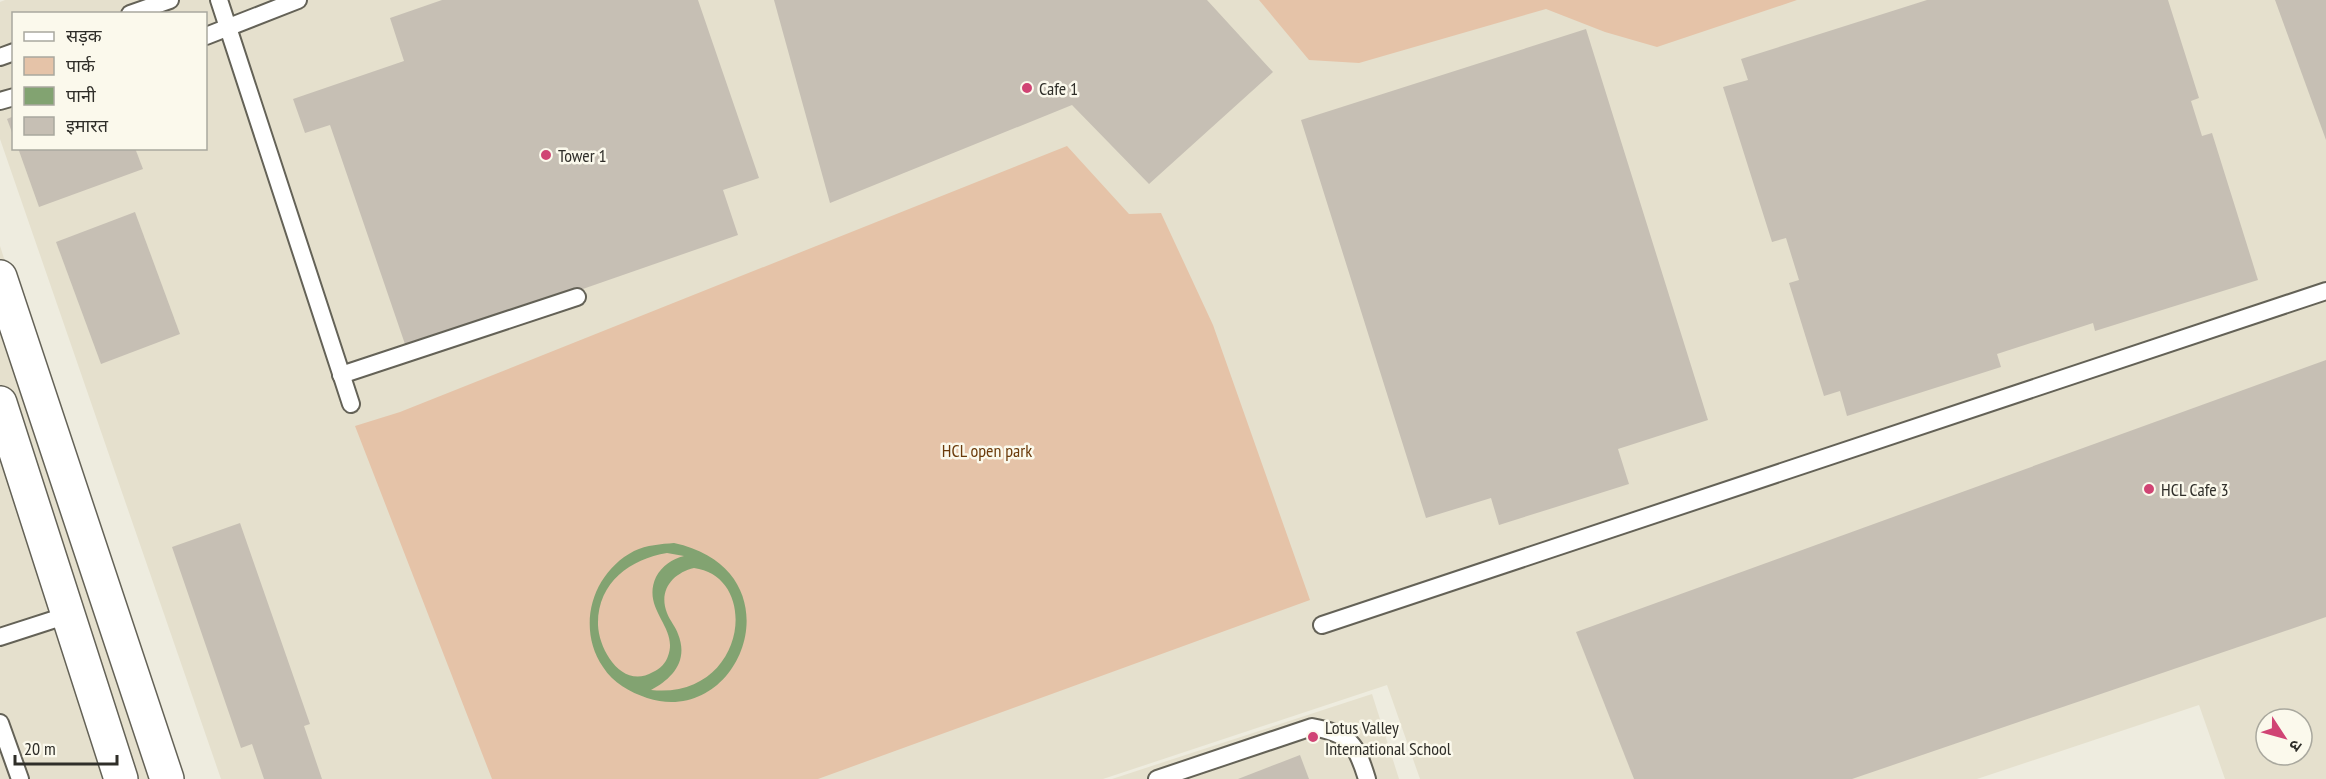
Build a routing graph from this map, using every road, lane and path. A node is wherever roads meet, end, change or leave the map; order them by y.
1 (170, 0) edge
2 (219, 0) edge
3 (298, 0) edge
4 (136, 12) edge
5 (227, 28) junction
6 (207, 36) edge
7 (0, 277) edge
8 (2326, 291) edge
9 (577, 297) dead end
10 (341, 375) junction
11 (0, 403) edge
12 (351, 404) dead end
13 (68, 615) junction
14 (1322, 625) dead end
15 (0, 637) edge
16 (0, 723) edge
17 (20, 779) edge
18 (121, 779) edge
19 (167, 779) edge
20 (1157, 779) edge
21 (1367, 779) edge

1 - 4 lane
2 - 5 lane
3 - 5 lane
5 - 6 lane
5 - 10 lane
7 - 19 street
8 - 14 lane
9 - 10 lane
10 - 12 lane
11 - 13 street
13 - 15 lane
13 - 18 street
16 - 17 lane
20 - 21 lane

